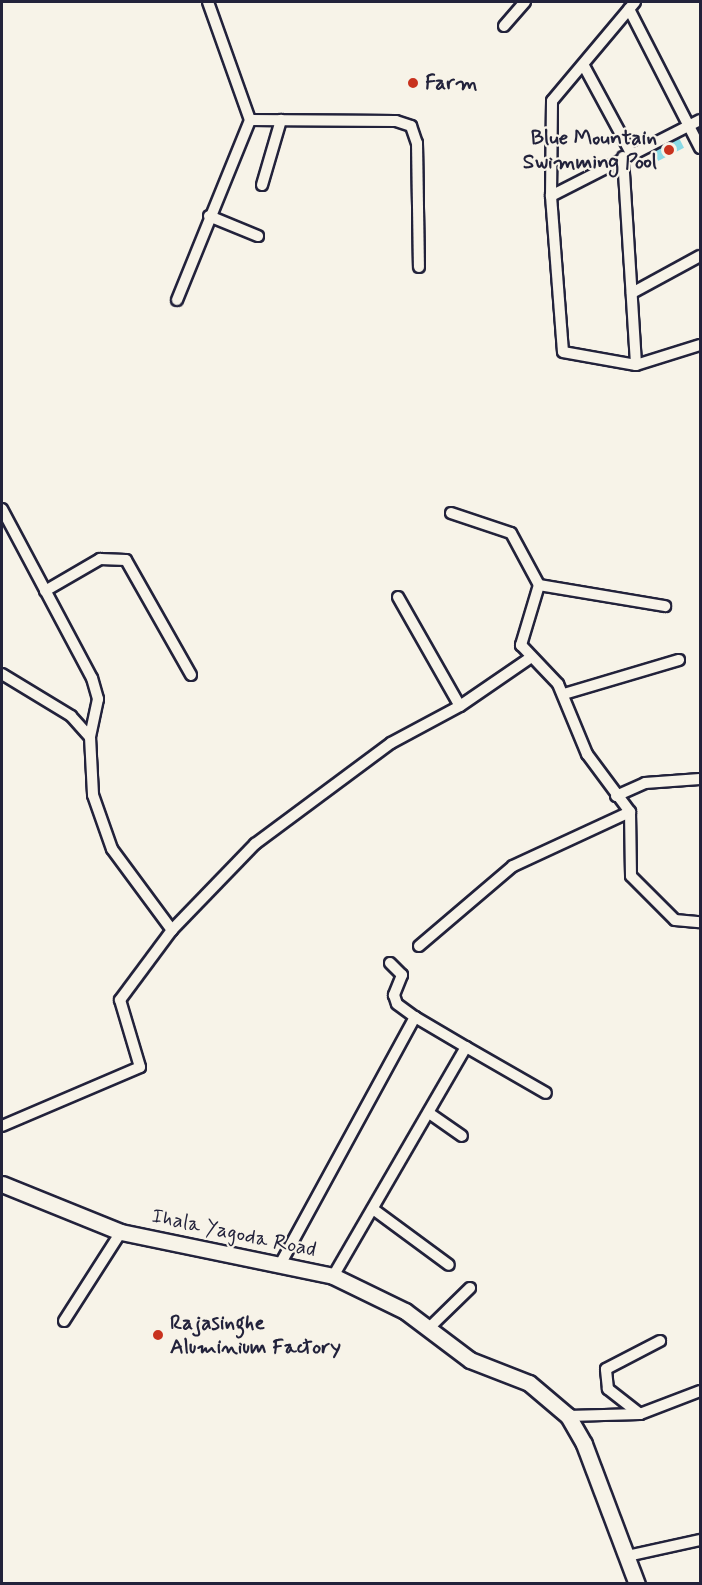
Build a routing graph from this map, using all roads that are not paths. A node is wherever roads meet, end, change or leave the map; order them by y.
1 (208, 2) edge
2 (525, 2) edge
3 (632, 5) edge
4 (504, 26) dead end
5 (584, 66) junction
6 (250, 120) junction
7 (281, 120) junction
8 (700, 120) edge
9 (690, 126) junction
10 (700, 148) edge
11 (627, 155) junction
12 (262, 185) dead end
13 (551, 196) junction
14 (209, 216) junction
15 (258, 236) dead end
16 (700, 256) edge
17 (419, 267) dead end
18 (632, 293) junction
19 (177, 300) dead end
20 (700, 345) edge
21 (636, 365) junction
22 (2, 509) edge
23 (451, 513) dead end
24 (539, 585) junction
25 (45, 591) junction
26 (398, 597) dead end
27 (665, 606) dead end
28 (530, 658) junction
29 (679, 660) dead end
30 (2, 674) edge
31 (191, 675) dead end
32 (564, 694) junction
33 (460, 706) junction
34 (90, 737) junction
35 (700, 779) edge
36 (616, 796) junction
37 (630, 812) junction
38 (700, 922) edge
39 (172, 930) junction
40 (419, 946) dead end
41 (390, 963) dead end
42 (415, 1017) junction
43 (466, 1047) junction
44 (546, 1093) dead end
45 (429, 1113) junction
46 (2, 1126) edge
47 (462, 1136) dead end
48 (2, 1184) edge
49 (373, 1209) junction
50 (122, 1232) junction
51 (282, 1261) junction
52 (449, 1265) dead end
53 (333, 1276) junction
54 (470, 1288) dead end
55 (64, 1321) dead end
56 (430, 1327) junction
57 (660, 1341) dead end
58 (700, 1391) edge
59 (640, 1414) junction
60 (568, 1416) junction
61 (700, 1540) edge
62 (627, 1556) junction
63 (638, 1584) edge

1 - 6 street
2 - 4 street
3 - 5 street
3 - 9 street
5 - 11 street
5 - 13 street
6 - 7 street
6 - 14 street
7 - 12 street
7 - 17 street
8 - 9 street
9 - 10 street
9 - 11 street
11 - 13 street
11 - 18 street
13 - 21 street
14 - 15 street
14 - 19 street
16 - 18 street
18 - 21 street
20 - 21 street
22 - 25 street
23 - 24 street
24 - 27 street
24 - 28 street
25 - 31 street
25 - 34 street
26 - 33 street
28 - 32 street
28 - 33 street
29 - 32 street
30 - 34 street
32 - 36 street
33 - 39 street
34 - 39 street
35 - 36 street
36 - 37 street
37 - 38 street
37 - 40 street
39 - 46 street
41 - 42 street
42 - 43 street
42 - 51 street
43 - 44 street
43 - 45 street
45 - 47 street
45 - 49 street
48 - 50 street, Ihala Yagoda Road
49 - 52 street
49 - 53 street
50 - 51 street, Ihala Yagoda Road
50 - 55 street
51 - 53 street, Ihala Yagoda Road
53 - 56 street, Ihala Yagoda Road
54 - 56 street
56 - 60 street, Ihala Yagoda Road
57 - 59 street
58 - 59 street
59 - 60 street
60 - 62 street, Ihala Yagoda Road
61 - 62 street
62 - 63 street, Ihala Yagoda Road

